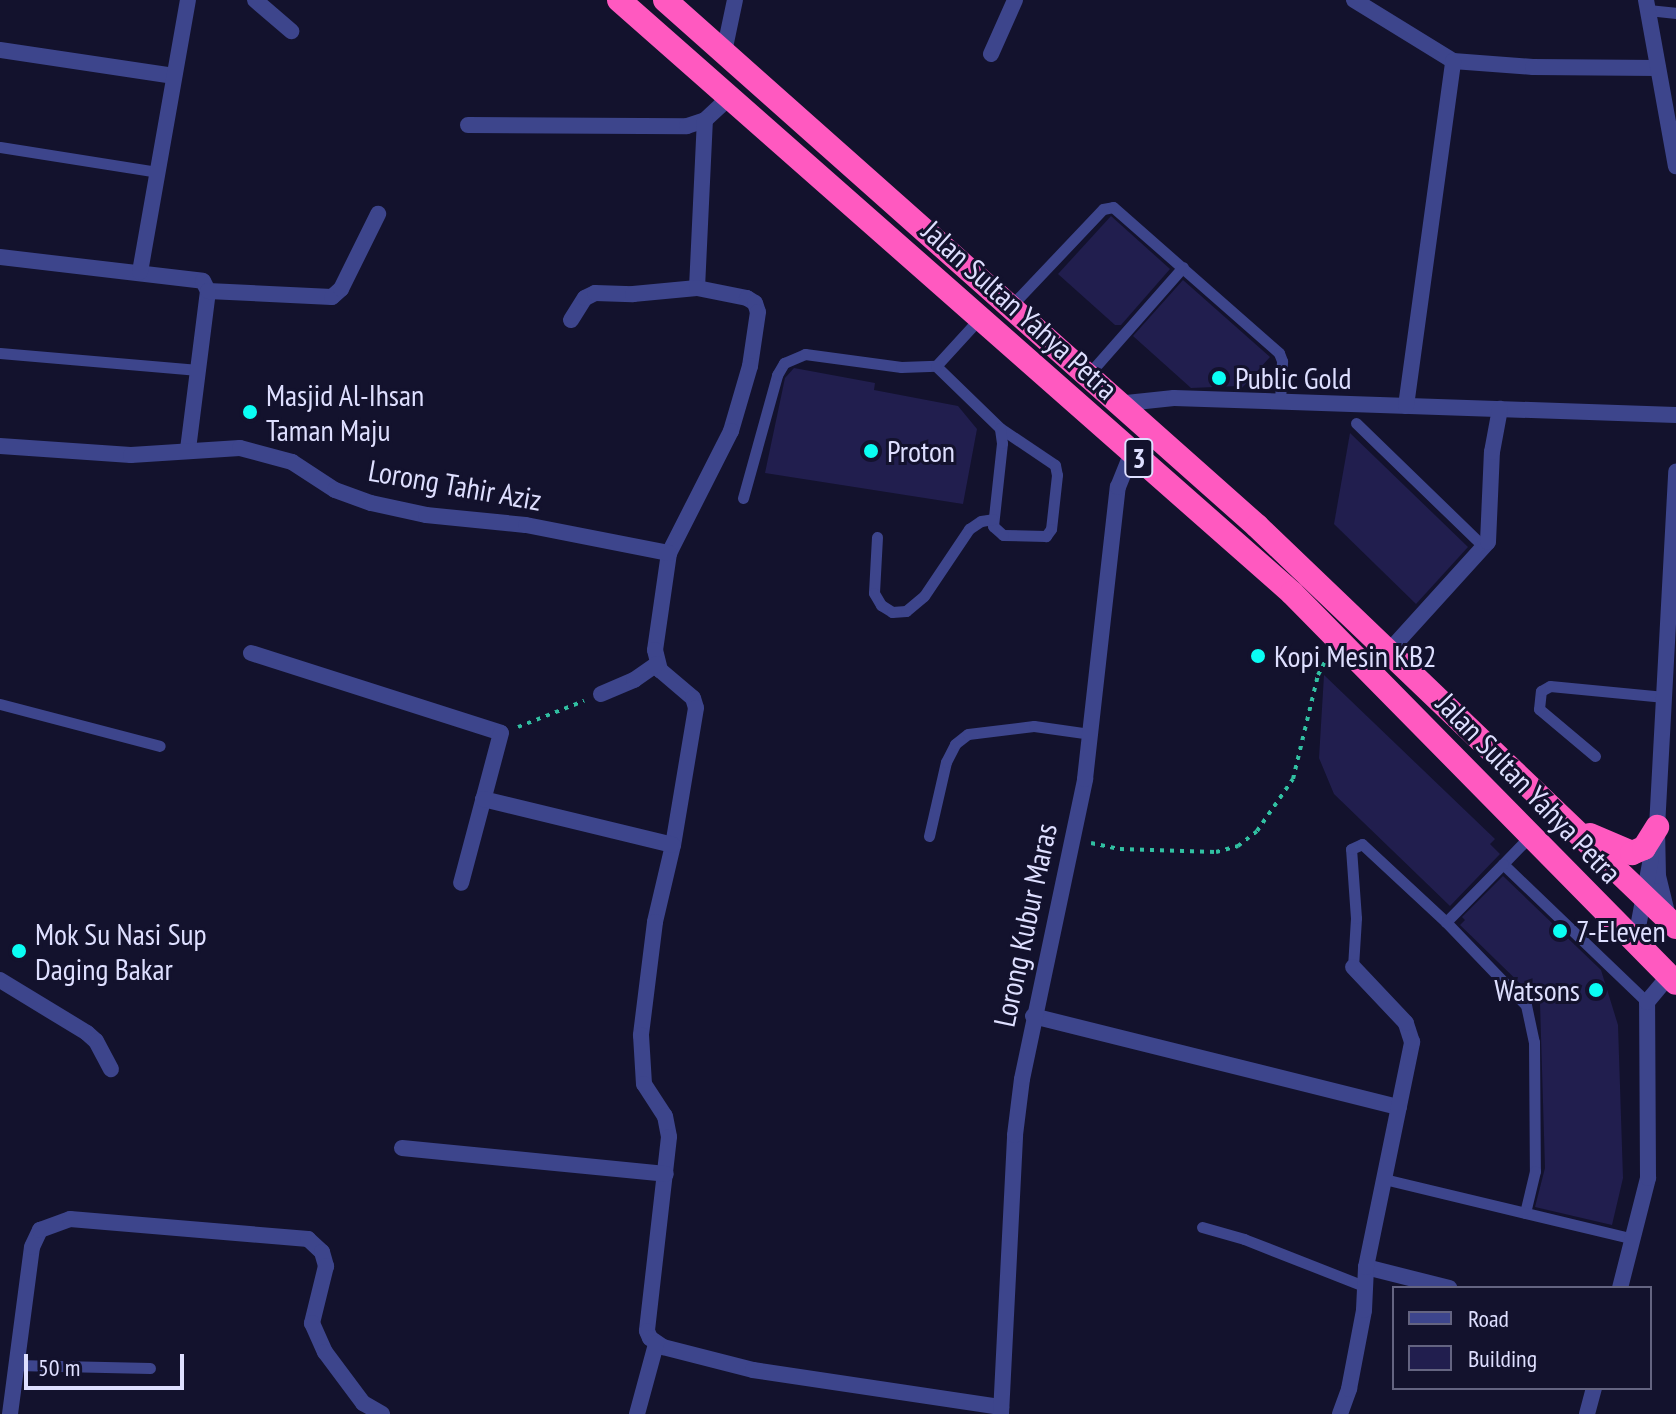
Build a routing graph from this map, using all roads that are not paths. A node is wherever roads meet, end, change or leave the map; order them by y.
1 (188, 0) edge
2 (255, 0) edge
3 (619, 0) edge
4 (665, 0) edge
5 (735, 0) edge
6 (1015, 0) edge
7 (1354, 0) edge
8 (1647, 5) edge
9 (1676, 13) edge
10 (291, 31) dead end
11 (0, 50) edge
12 (724, 52) junction
13 (991, 54) dead end
14 (1453, 61) junction
15 (1658, 68) junction
16 (174, 76) junction
17 (730, 97) junction
18 (705, 120) junction
19 (468, 125) dead end
20 (0, 147) edge
21 (1676, 166) edge
22 (157, 172) junction
23 (378, 214) dead end
24 (0, 257) edge
25 (1183, 267) junction
26 (140, 272) junction
27 (697, 288) junction
28 (208, 291) junction
29 (1010, 307) junction
30 (981, 318) junction
31 (571, 320) dead end
32 (0, 353) edge
33 (936, 366) junction
34 (198, 370) junction
35 (1086, 376) junction
36 (1280, 402) junction
37 (1117, 404) junction
38 (1406, 406) junction
39 (1500, 409) junction
40 (1676, 415) edge
41 (1356, 423) dead end
42 (1000, 428) junction
43 (0, 446) edge
44 (188, 450) junction
45 (1132, 452) junction
46 (1676, 472) edge
47 (743, 498) dead end
48 (993, 519) junction
49 (877, 537) dead end
50 (1484, 547) junction
51 (669, 553) junction
52 (1389, 651) junction
53 (251, 653) dead end
54 (657, 664) junction
55 (601, 694) road end
56 (1668, 702) edge
57 (0, 704) edge
58 (1091, 734) junction
59 (1669, 740) edge
60 (160, 746) dead end
61 (1595, 756) dead end
62 (483, 799) junction
63 (1570, 826) junction
64 (1657, 827) junction
65 (929, 836) dead end
66 (1530, 836) junction
67 (673, 845) junction
68 (1503, 864) junction
69 (461, 883) dead end
70 (1644, 896) junction
71 (1446, 922) junction
72 (1672, 924) edge
73 (1635, 943) junction
74 (1353, 967) joint
75 (0, 980) edge
76 (1672, 980) edge
77 (1647, 1002) junction
78 (1033, 1016) junction
79 (111, 1069) dead end
80 (1399, 1107) junction
81 (402, 1148) dead end
82 (666, 1174) junction
83 (1384, 1179) junction
84 (1525, 1213) junction
85 (1202, 1227) dead end
86 (1633, 1239) junction
87 (1366, 1267) junction
88 (1364, 1286) junction
89 (1441, 1286) edge
90 (1621, 1286) edge
91 (656, 1344) junction
92 (15, 1365) junction
93 (150, 1368) dead end
94 (1593, 1390) edge
95 (1001, 1411) edge
96 (10, 1414) edge
97 (382, 1414) edge
98 (637, 1414) edge
99 (1340, 1414) edge
100 (1587, 1414) edge

1 - 16 street
2 - 10 street
3 - 17 highway, Jalan Sultan Yahya Petra / 3
4 - 12 highway, Jalan Sultan Yahya Petra / 3
5 - 12 street
6 - 13 street
7 - 14 street
8 - 9 lane
8 - 15 street
11 - 16 street
12 - 29 highway, Jalan Sultan Yahya Petra / 3
14 - 15 street
14 - 38 street
15 - 21 street
16 - 22 street
17 - 18 street
17 - 30 highway, Jalan Sultan Yahya Petra / 3
18 - 19 street
18 - 27 street
20 - 22 lane
22 - 26 street
23 - 28 street
24 - 26 street
25 - 29 lane
25 - 35 lane
25 - 36 lane
26 - 28 street
27 - 31 street
27 - 51 street
28 - 34 street
29 - 35 highway, Jalan Sultan Yahya Petra / 3
30 - 33 lane
30 - 45 highway, Jalan Sultan Yahya Petra / 3
32 - 34 lane
33 - 42 lane
33 - 47 lane
34 - 44 street
35 - 37 highway, Jalan Sultan Yahya Petra / 3
36 - 37 street
36 - 38 street
37 - 52 highway, Jalan Sultan Yahya Petra / 3
38 - 39 street
39 - 40 street
39 - 50 street
41 - 50 lane
42 - 48 lane
42 - 48 lane
43 - 44 street, Lorong Tahir Aziz
44 - 51 street, Lorong Tahir Aziz
45 - 58 street, Lorong Kubur Maras
45 - 66 highway, Jalan Sultan Yahya Petra / 3
46 - 56 street
48 - 49 lane
50 - 52 street
51 - 54 street
52 - 63 highway, Jalan Sultan Yahya Petra / 3
53 - 62 street
54 - 55 street
54 - 67 street
56 - 59 street
56 - 61 lane
57 - 60 lane
58 - 65 lane
58 - 78 street, Lorong Kubur Maras
59 - 64 street
62 - 67 street
62 - 69 street
63 - 64 highway
63 - 70 highway, Jalan Sultan Yahya Petra / 3
64 - 70 street
64 - 72 street
66 - 68 lane
66 - 73 highway, Jalan Sultan Yahya Petra / 3
67 - 82 street
68 - 71 lane
68 - 77 lane
70 - 72 highway, Jalan Sultan Yahya Petra / 3
70 - 73 street
71 - 74 lane
71 - 84 lane
73 - 76 highway, Jalan Sultan Yahya Petra / 3
74 - 80 street
75 - 79 street
76 - 77 street
77 - 86 street
78 - 80 street
78 - 95 street, Lorong Kubur Maras
80 - 83 street
81 - 82 street
82 - 91 street
83 - 84 lane
83 - 87 street
84 - 86 lane
85 - 88 lane
86 - 90 street
87 - 88 street
87 - 89 street
88 - 99 street
91 - 95 street
91 - 98 street
92 - 93 lane
92 - 96 street
92 - 97 street
94 - 100 street

